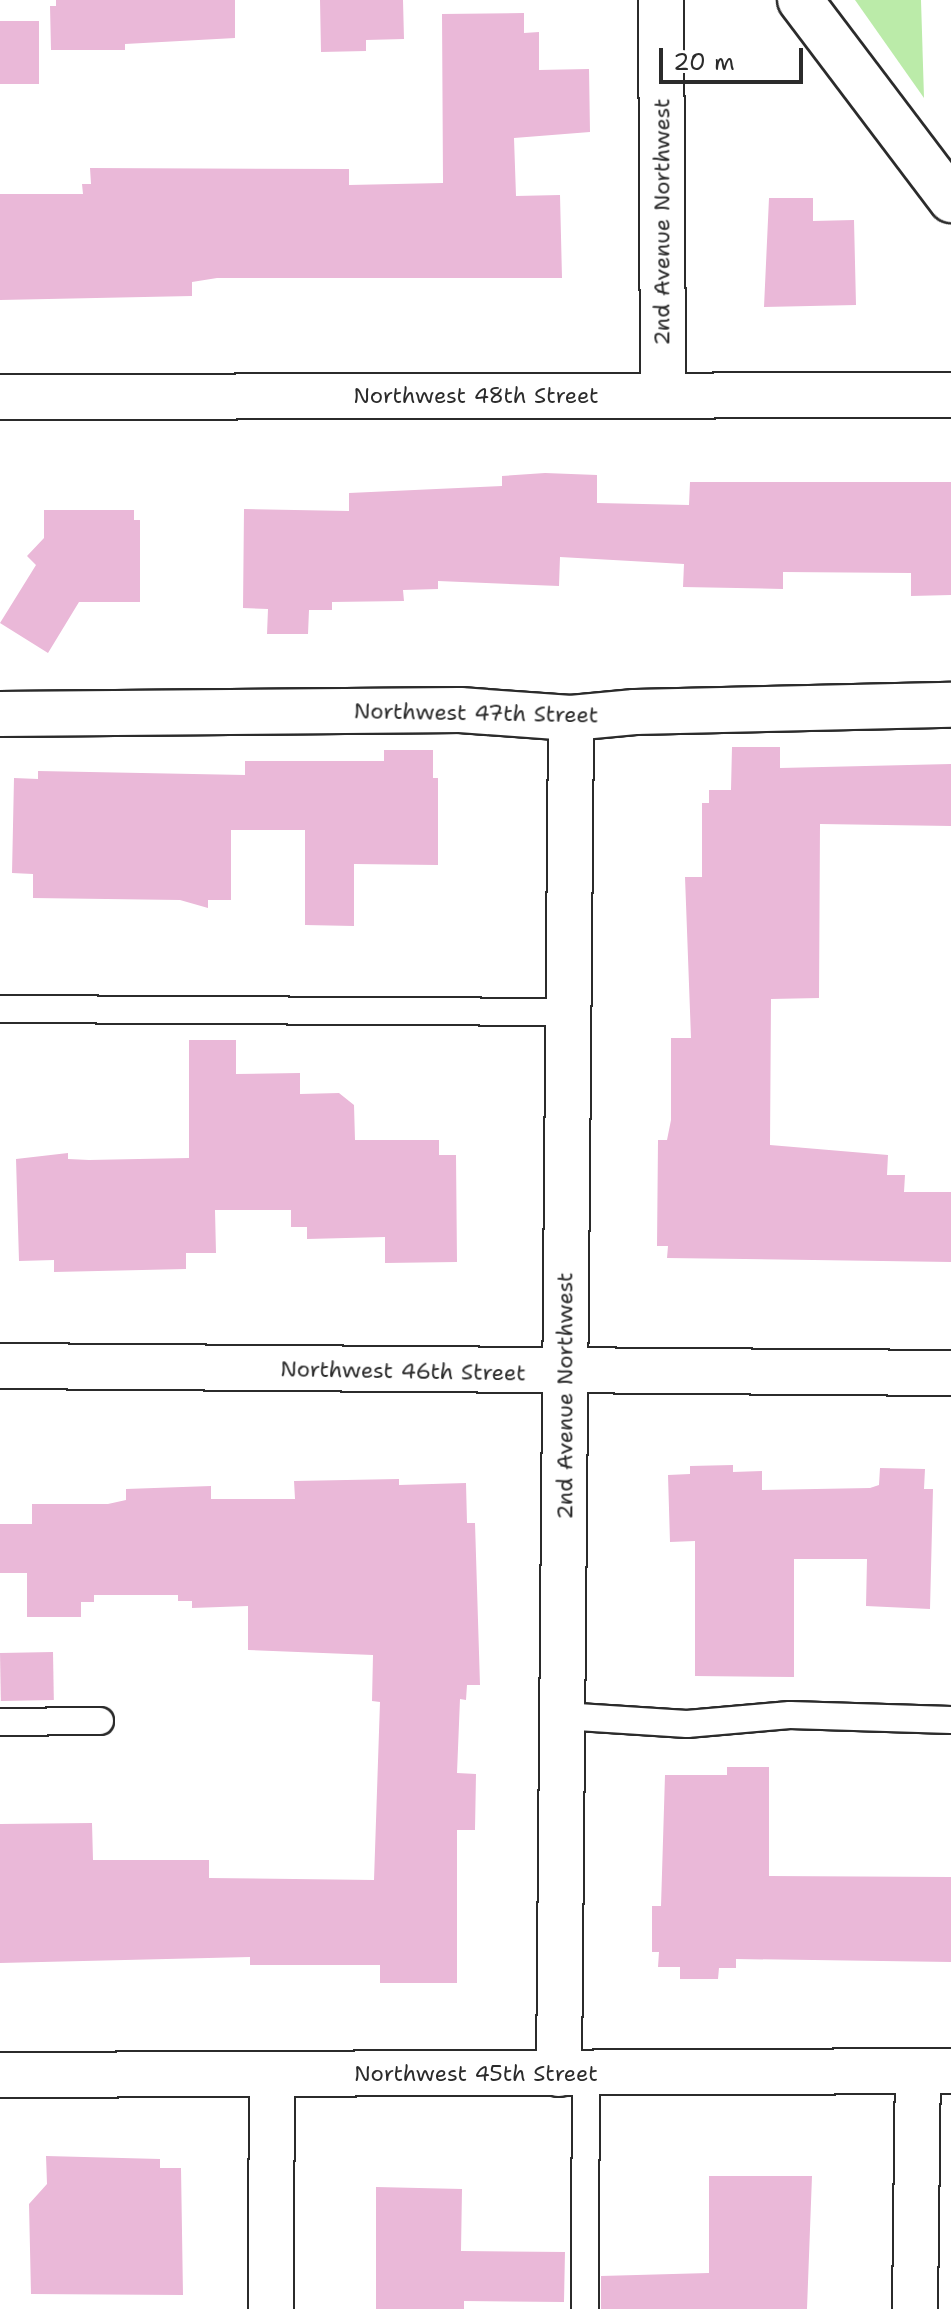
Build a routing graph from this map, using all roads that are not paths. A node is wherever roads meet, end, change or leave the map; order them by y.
1 (661, 0) edge
2 (800, 0) edge
3 (951, 200) edge
4 (663, 395) junction
5 (951, 395) edge
6 (0, 397) edge
7 (951, 705) edge
8 (0, 714) edge
9 (571, 718) junction
10 (0, 1009) edge
11 (568, 1012) junction
12 (0, 1366) edge
13 (565, 1373) junction
14 (951, 1373) edge
15 (562, 1716) junction
16 (951, 1720) edge
17 (100, 1721) dead end
18 (0, 1722) edge
19 (935, 2071) edge
20 (272, 2074) junction
21 (572, 2074) junction
22 (0, 2075) edge
23 (271, 2309) edge
24 (585, 2309) edge
25 (915, 2309) edge

1 - 4 street, 2nd Avenue Northwest
2 - 3 street
4 - 5 street, Northwest 48th Street
4 - 6 street, Northwest 48th Street
7 - 9 street, Northwest 47th Street
8 - 9 street, Northwest 47th Street
9 - 11 street, 2nd Avenue Northwest
10 - 11 lane
11 - 13 street, 2nd Avenue Northwest
12 - 13 street, Northwest 46th Street
13 - 14 street, Northwest 46th Street
13 - 15 street, 2nd Avenue Northwest
15 - 16 lane
15 - 21 street, 2nd Avenue Northwest
17 - 18 lane
19 - 21 street, Northwest 45th Street
19 - 25 street
20 - 21 street, Northwest 45th Street
20 - 22 street, Northwest 45th Street
20 - 23 street
21 - 24 lane

